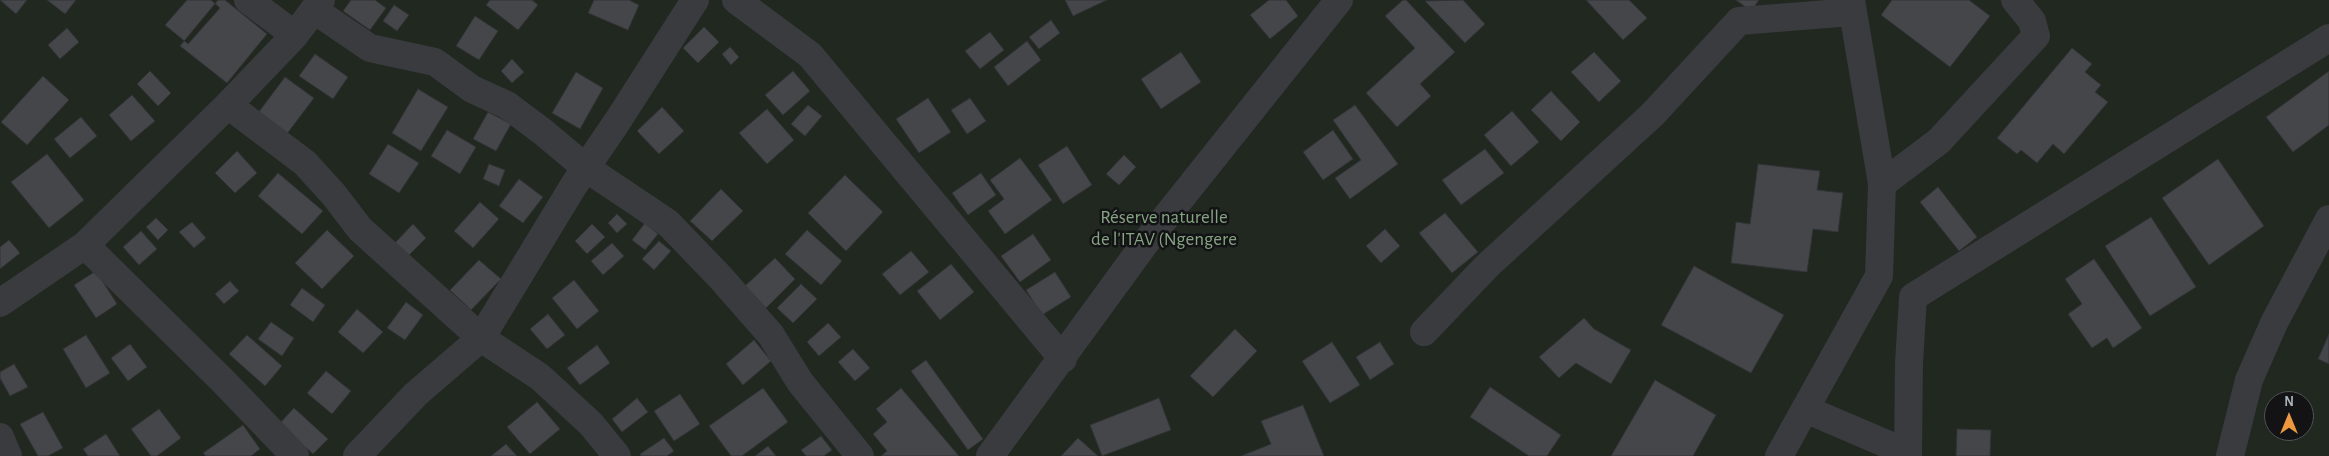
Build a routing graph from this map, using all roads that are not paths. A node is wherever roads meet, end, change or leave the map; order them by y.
1 (248, 0) edge
2 (695, 0) edge
3 (736, 0) edge
4 (1339, 0) edge
5 (2016, 0) edge
6 (317, 5) edge
7 (1851, 6) edge
8 (295, 35) junction
9 (2329, 38) edge
10 (228, 104) junction
11 (586, 168) junction
12 (1882, 184) junction
13 (2328, 223) edge
14 (85, 244) junction
15 (1879, 276) junction
16 (1913, 297) junction
17 (0, 303) edge
18 (1424, 332) dead end
19 (481, 338) junction
20 (1063, 359) junction
21 (1805, 409) junction
22 (0, 437) edge
23 (1908, 455) edge
24 (8, 456) edge
25 (294, 456) edge
26 (357, 456) edge
27 (617, 456) edge
28 (860, 456) edge
29 (990, 456) edge
30 (1779, 456) edge
31 (2230, 456) edge

1 - 8 street
2 - 11 street
3 - 20 street
4 - 20 street
5 - 12 street
6 - 8 street
6 - 11 street
7 - 12 street
7 - 18 street
8 - 10 street
9 - 16 street
10 - 14 street
10 - 19 street
11 - 19 street
11 - 28 street
12 - 15 street
13 - 31 street
14 - 17 street
14 - 25 street
15 - 16 street
15 - 21 street
16 - 23 street
19 - 26 street
19 - 27 street
20 - 29 street
21 - 23 street
21 - 30 street
22 - 24 street

